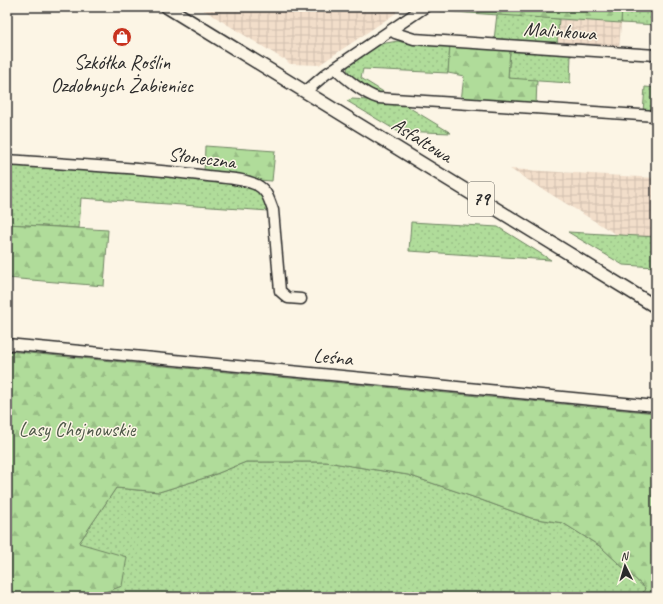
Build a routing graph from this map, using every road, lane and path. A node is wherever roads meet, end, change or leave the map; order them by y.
1 (167, 7) edge
2 (425, 7) edge
3 (392, 30) junction
4 (656, 55) edge
5 (335, 68) junction
6 (305, 92) junction
7 (656, 116) edge
8 (7, 160) edge
9 (301, 299) dead end
10 (656, 307) edge
11 (7, 344) edge
12 (656, 406) edge

1 - 6 main road, Asfaltowa / 79
2 - 3 street
3 - 4 street, Malinkowa
3 - 5 street
5 - 6 street
5 - 7 street
6 - 10 main road, Asfaltowa / 79
8 - 9 street, Słoneczna
11 - 12 street, Leśna

